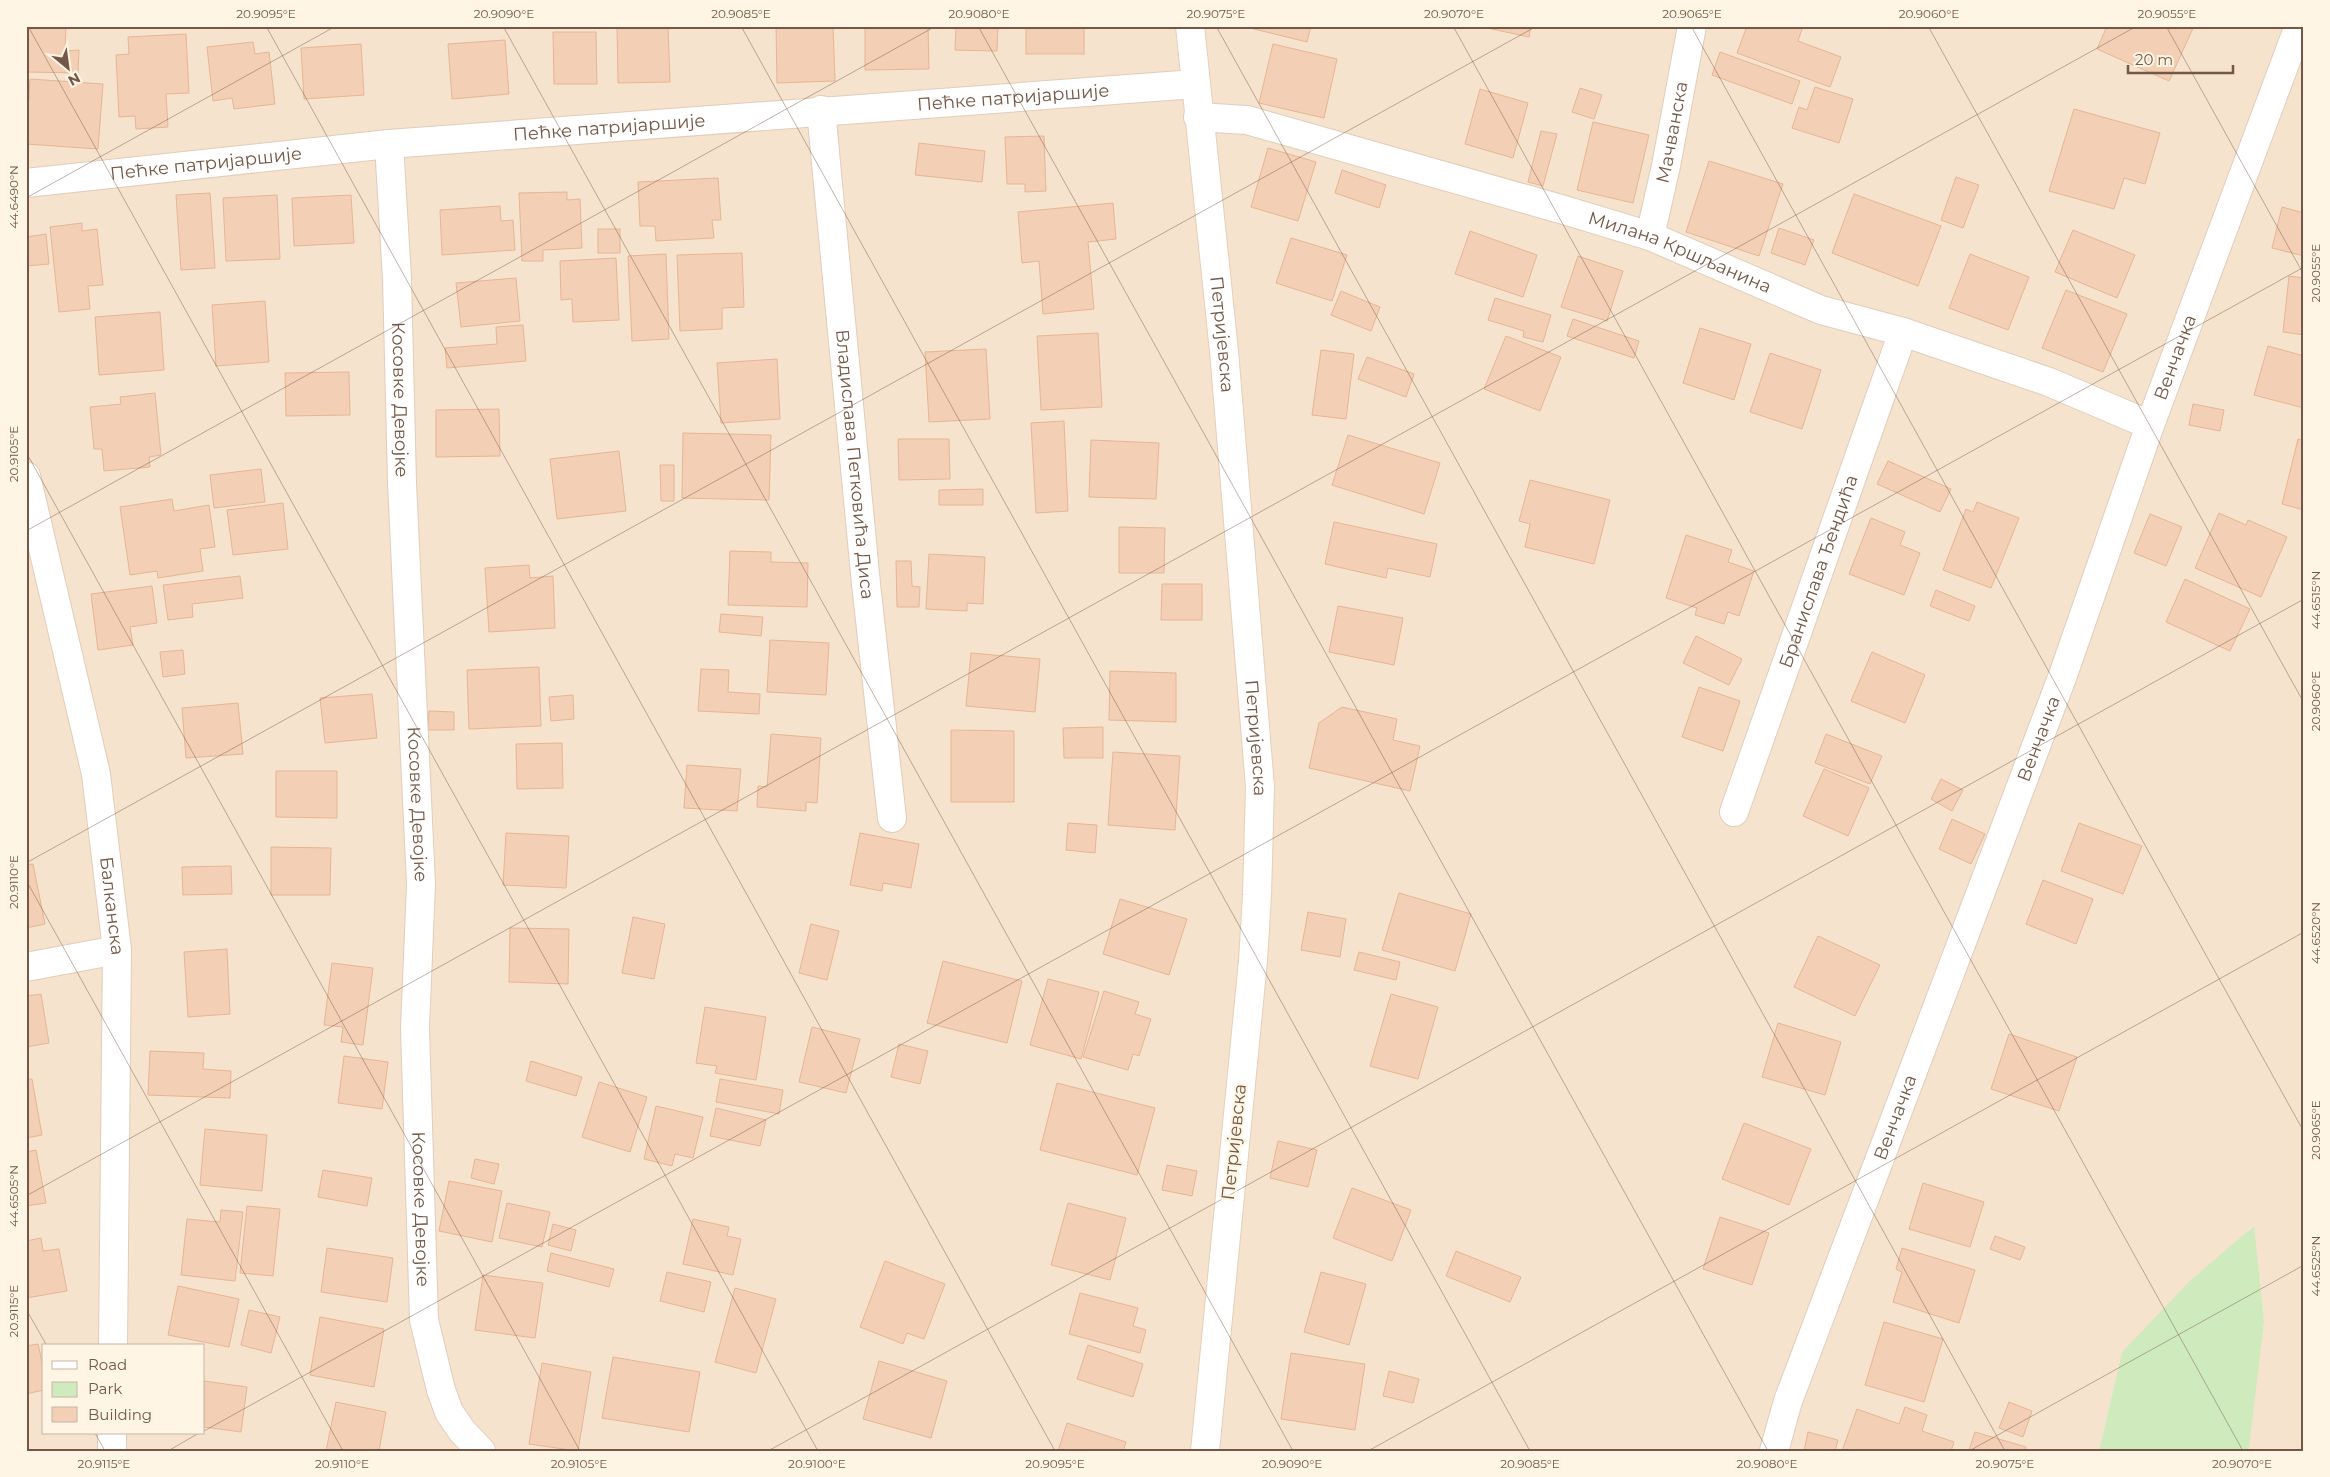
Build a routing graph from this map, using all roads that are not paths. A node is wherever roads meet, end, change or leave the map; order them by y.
1 (1190, 26) edge
2 (1692, 26) edge
3 (2299, 26) edge
4 (1195, 84) junction
5 (821, 110) junction
6 (1198, 117) junction
7 (389, 144) junction
8 (26, 183) edge
9 (1650, 236) junction
10 (1903, 332) junction
11 (2150, 425) junction
12 (26, 476) edge
13 (1734, 812) dead end
14 (892, 818) dead end
15 (117, 950) junction
16 (26, 967) edge
17 (113, 1344) edge
18 (112, 1434) edge
19 (112, 1451) edge
20 (481, 1451) edge
21 (1205, 1451) edge
22 (1774, 1451) edge

1 - 4 street, Петријевска
2 - 9 street, Мачванска
3 - 11 street, Венчачка
4 - 5 street, Пећке патријаршије
4 - 6 street, Петријевска
5 - 7 street, Пећке патријаршије
5 - 14 street, Владислава Петковића Диса
6 - 9 street, Милана Кршљанина
6 - 21 street, Петријевска
7 - 8 street, Пећке патријаршије
7 - 20 street, Косовке Девојке
9 - 10 street, Милана Кршљанина
10 - 11 street, Милана Кршљанина
10 - 13 street, Бранислава Ђендића
11 - 22 street, Венчачка
12 - 15 street, Балканска
15 - 16 street
15 - 17 street, Балканска
18 - 19 street

